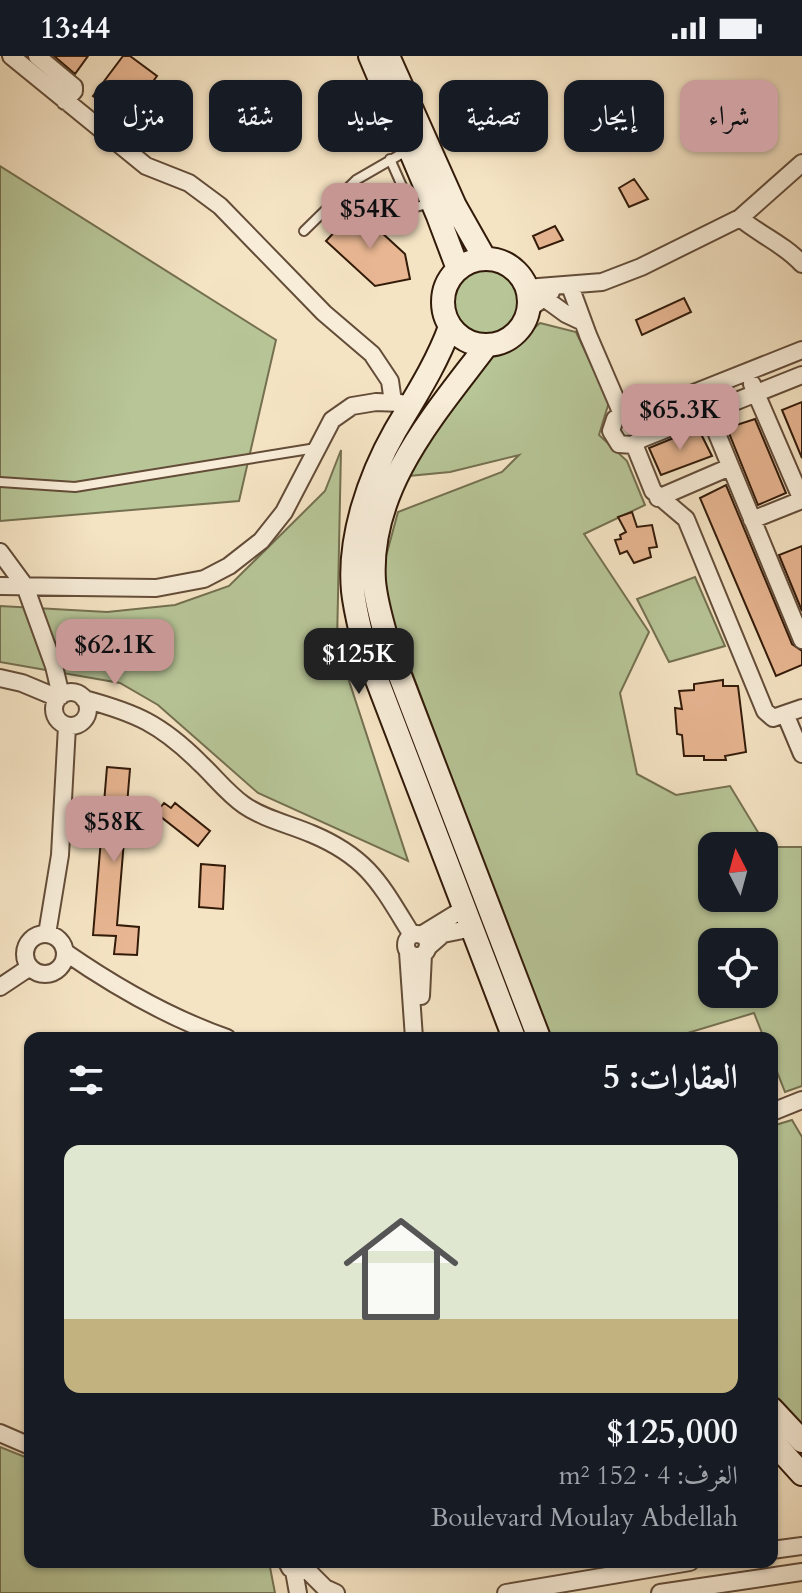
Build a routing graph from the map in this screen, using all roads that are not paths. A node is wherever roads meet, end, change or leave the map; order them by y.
1 (11, 56) edge
2 (37, 56) edge
3 (370, 56) edge
4 (388, 56) edge
5 (386, 80) edge
6 (393, 80) edge
7 (65, 101) junction
8 (423, 146) edge
9 (399, 154) joint
10 (802, 163) edge
11 (740, 218) junction
12 (304, 231) dead end
13 (485, 259) junction
14 (802, 264) edge
15 (458, 269) junction
16 (565, 286) junction
17 (533, 299) junction
18 (583, 322) junction
19 (450, 327) junction
20 (487, 345) junction
21 (802, 350) edge
22 (747, 372) junction
23 (802, 375) edge
24 (756, 393) junction
25 (404, 403) junction
26 (708, 412) junction
27 (629, 415) junction
28 (638, 442) junction
29 (319, 447) junction
30 (730, 467) junction
31 (0, 482) edge
32 (658, 498) junction
33 (802, 500) edge
34 (752, 520) junction
35 (0, 552) edge
36 (0, 586) edge
37 (25, 586) junction
38 (802, 640) edge
39 (0, 678) edge
40 (70, 701) junction
41 (802, 708) edge
42 (786, 716) junction
43 (67, 726) junction
44 (802, 754) edge
45 (469, 918) junction
46 (47, 934) junction
47 (418, 945) junction
48 (65, 952) junction
49 (30, 967) junction
50 (58, 969) junction
51 (100, 977) junction
52 (0, 987) edge
53 (210, 1032) edge
54 (414, 1032) edge
55 (421, 1032) edge
56 (512, 1032) edge
57 (537, 1032) edge
58 (802, 1100) edge
59 (778, 1110) edge
60 (778, 1415) edge
61 (0, 1433) edge
62 (802, 1441) edge
63 (24, 1443) edge
64 (778, 1448) edge
65 (800, 1472) edge
66 (802, 1546) edge
67 (778, 1549) edge
68 (299, 1568) edge
69 (301, 1568) edge
70 (654, 1568) edge
71 (802, 1572) edge
72 (704, 1590) edge
73 (298, 1593) edge
74 (336, 1593) edge
75 (506, 1593) edge
76 (660, 1593) edge

1 - 7 street
2 - 7 street
3 - 5 main road
4 - 6 main road
7 - 25 street
8 - 13 main road
9 - 12 lane
9 - 15 main road
10 - 11 street
11 - 14 street
11 - 16 street
13 - 15 main road
13 - 17 main road
15 - 19 main road
16 - 17 street
16 - 18 street
17 - 18 street
17 - 20 main road
18 - 27 street
19 - 20 main road
19 - 25 main road
20 - 57 main road
21 - 22 street
22 - 24 street
22 - 27 street
23 - 24 street
24 - 26 street
24 - 33 street
25 - 29 street
25 - 45 main road
26 - 28 street
26 - 30 street
27 - 28 street
27 - 28 street
28 - 32 street
29 - 31 lane
29 - 37 street
30 - 32 street
30 - 34 street
32 - 42 street
33 - 34 street
34 - 38 street
35 - 37 street
36 - 37 street
37 - 40 street
39 - 40 street
40 - 43 street
40 - 43 street
40 - 47 street
41 - 42 street
42 - 44 street
43 - 46 street
45 - 47 street
45 - 56 main road
46 - 48 street
46 - 49 street
47 - 54 street
47 - 55 street
48 - 50 street
48 - 51 street
49 - 50 street
49 - 52 street
50 - 51 street
51 - 53 street
58 - 59 street
60 - 62 main road
61 - 63 street
64 - 65 main road
66 - 67 street
68 - 73 street
69 - 74 street
70 - 75 street
71 - 72 street
72 - 76 street

